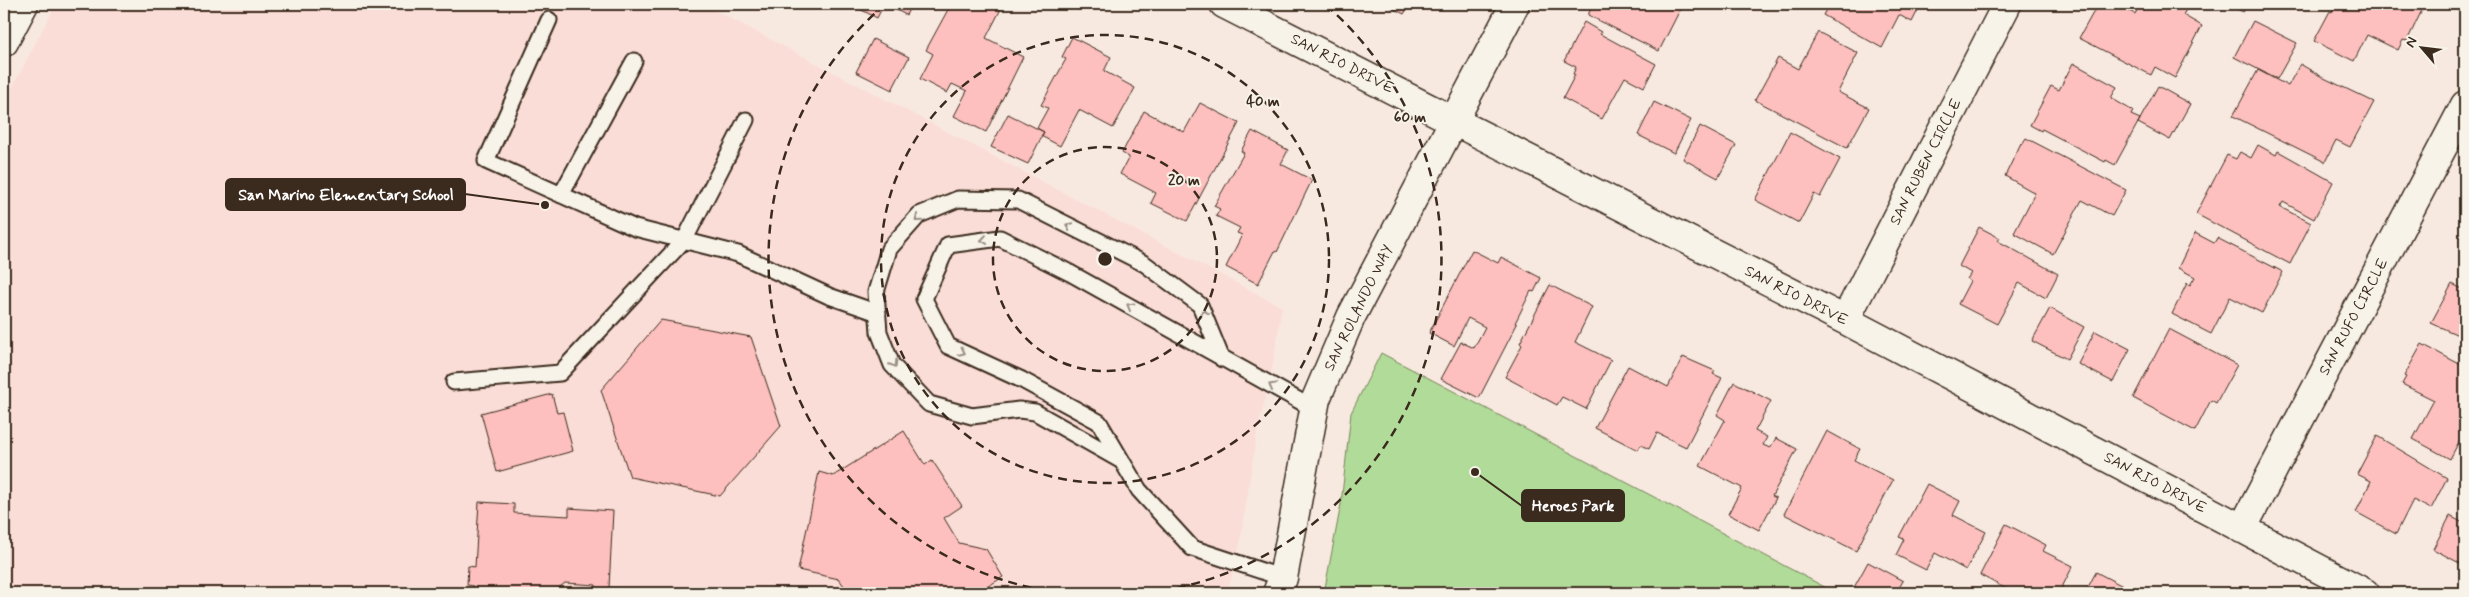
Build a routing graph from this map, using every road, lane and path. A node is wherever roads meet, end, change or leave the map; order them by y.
1 (24, 4) edge
2 (1224, 4) edge
3 (1515, 4) edge
4 (2007, 4) edge
5 (549, 20) dead end
6 (4, 42) edge
7 (634, 61) dead end
8 (2465, 105) edge
9 (746, 120) dead end
10 (1454, 122) junction
11 (561, 195) junction
12 (685, 239) junction
13 (878, 313) junction
14 (1845, 320) junction
15 (1222, 359) junction
16 (454, 382) dead end
17 (1314, 409) junction
18 (1121, 460) junction
19 (2242, 529) junction
20 (1280, 586) edge
21 (2365, 593) edge

1 - 6 street
2 - 10 street, SAN RIO DRIVE
3 - 10 street, SAN ROLANDO WAY
4 - 14 street, SAN RUBEN CIRCLE
5 - 11 lane
7 - 11 lane
8 - 19 street, SAN RUFO CIRCLE
9 - 12 lane
10 - 14 street, SAN RIO DRIVE
10 - 17 street, SAN ROLANDO WAY
11 - 12 lane
12 - 13 lane
12 - 16 lane
15 -> 13 lane
13 -> 18 lane
14 - 19 street, SAN RIO DRIVE
17 -> 15 lane
15 -> 18 lane
17 - 20 street, SAN ROLANDO WAY
18 - 20 lane
19 - 21 street, SAN RIO DRIVE

